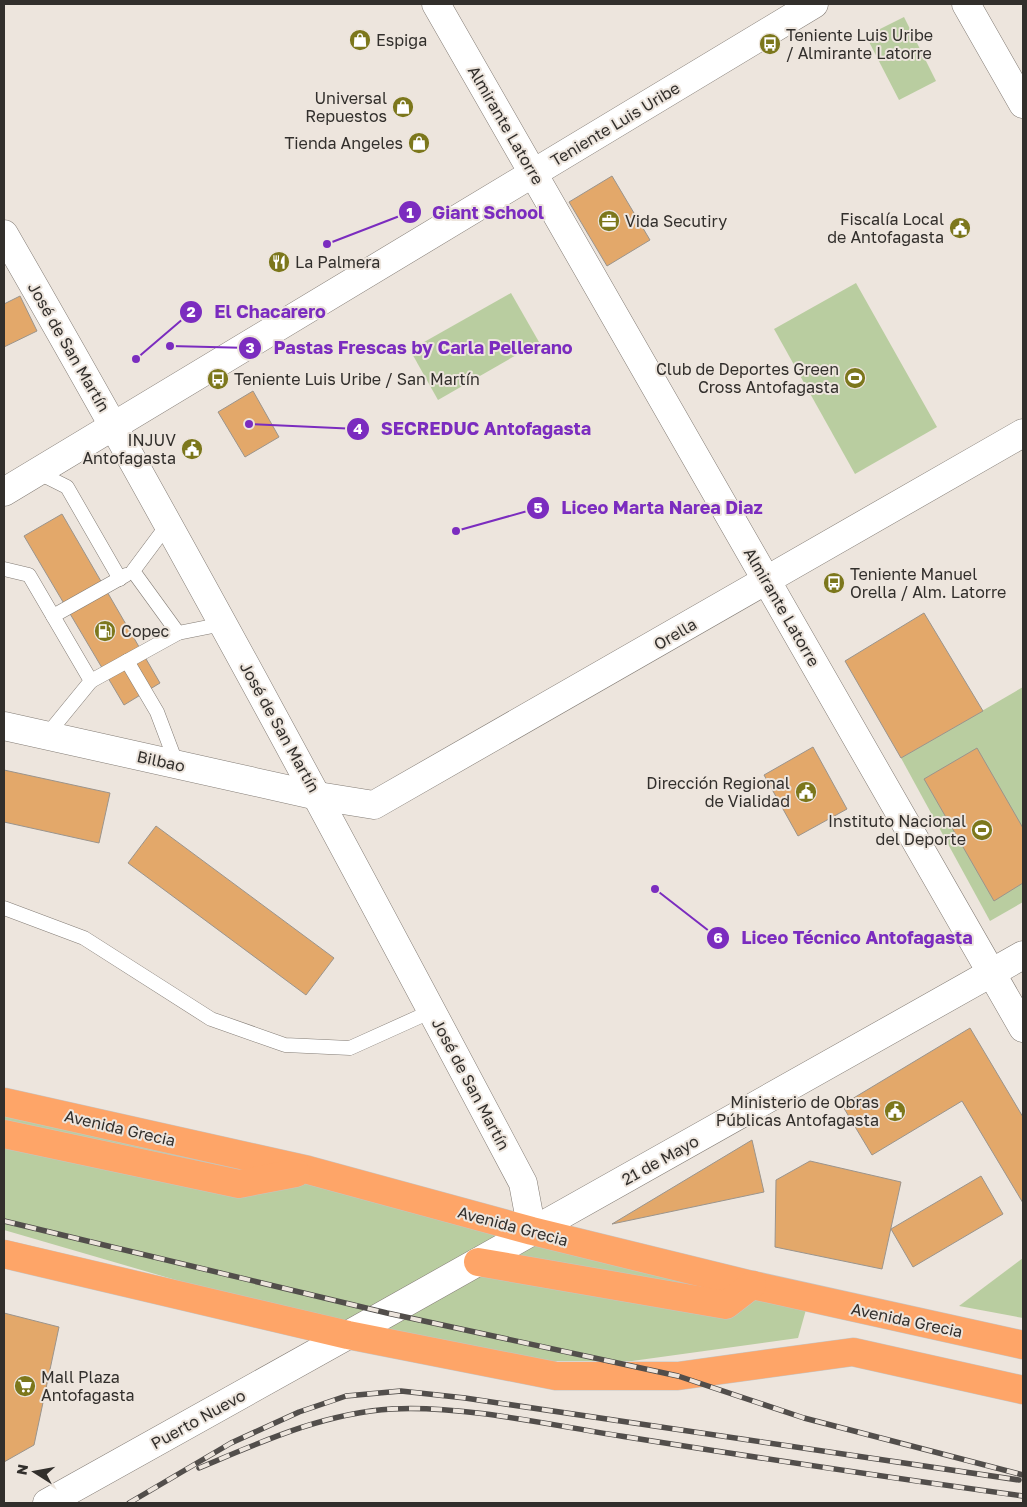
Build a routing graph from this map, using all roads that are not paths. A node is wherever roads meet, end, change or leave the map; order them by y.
1 (436, 4) edge
2 (814, 4) edge
3 (966, 4) edge
4 (1023, 104) edge
5 (534, 173) junction
6 (4, 234) edge
7 (114, 425) junction
8 (1023, 433) edge
9 (37, 472) junction
10 (4, 492) edge
11 (168, 524) junction
12 (4, 569) edge
13 (133, 571) junction
14 (120, 579) junction
15 (767, 580) junction
16 (53, 616) junction
17 (223, 624) junction
18 (178, 633) junction
19 (127, 661) junction
20 (91, 681) junction
21 (4, 726) edge
22 (46, 736) junction
23 (177, 765) junction
24 (318, 796) junction
25 (4, 908) edge
26 (1023, 955) edge
27 (992, 973) junction
28 (432, 1011) junction
29 (1023, 1028) edge
30 (4, 1102) edge
31 (4, 1134) edge
32 (308, 1170) junction
33 (532, 1231) junction
34 (4, 1254) edge
35 (478, 1262) junction
36 (752, 1285) junction
37 (348, 1335) junction
38 (1023, 1345) edge
39 (1023, 1390) edge
40 (47, 1503) edge

1 - 5 street, Almirante Latorre
2 - 5 street, Teniente Luis Uribe
3 - 4 street
5 - 7 street, Teniente Luis Uribe
5 - 15 street, Almirante Latorre
6 - 7 street, José de San Martín
7 - 9 street, Teniente Luis Uribe
7 - 11 street, José de San Martín
8 - 15 street, Orella
9 - 10 street, Teniente Luis Uribe
9 - 14 lane
11 - 13 lane
11 - 17 street, José de San Martín
12 - 16 lane
13 - 14 lane
13 - 18 lane
14 - 16 lane
15 - 24 street, Orella
15 - 27 street, Almirante Latorre
16 - 20 lane
17 - 18 lane
17 - 24 street, José de San Martín
18 - 19 lane
19 - 20 lane
19 - 23 lane
20 - 22 lane
21 - 22 street, Bilbao
22 - 23 street, Bilbao
23 - 24 street, Bilbao
24 - 28 street, José de San Martín
25 - 28 lane
26 - 27 street, 21 de Mayo
27 - 29 street, Almirante Latorre
27 - 33 street, 21 de Mayo
28 - 33 street, José de San Martín
30 - 32 highway, Avenida Grecia
31 - 32 highway
32 - 33 highway, Avenida Grecia
33 - 35 street, 21 de Mayo
33 - 36 highway, Avenida Grecia
34 - 37 highway
35 - 36 highway
35 - 37 street, 21 de Mayo
36 - 38 highway, Avenida Grecia
37 - 39 highway
37 - 40 street, Puerto Nuevo

